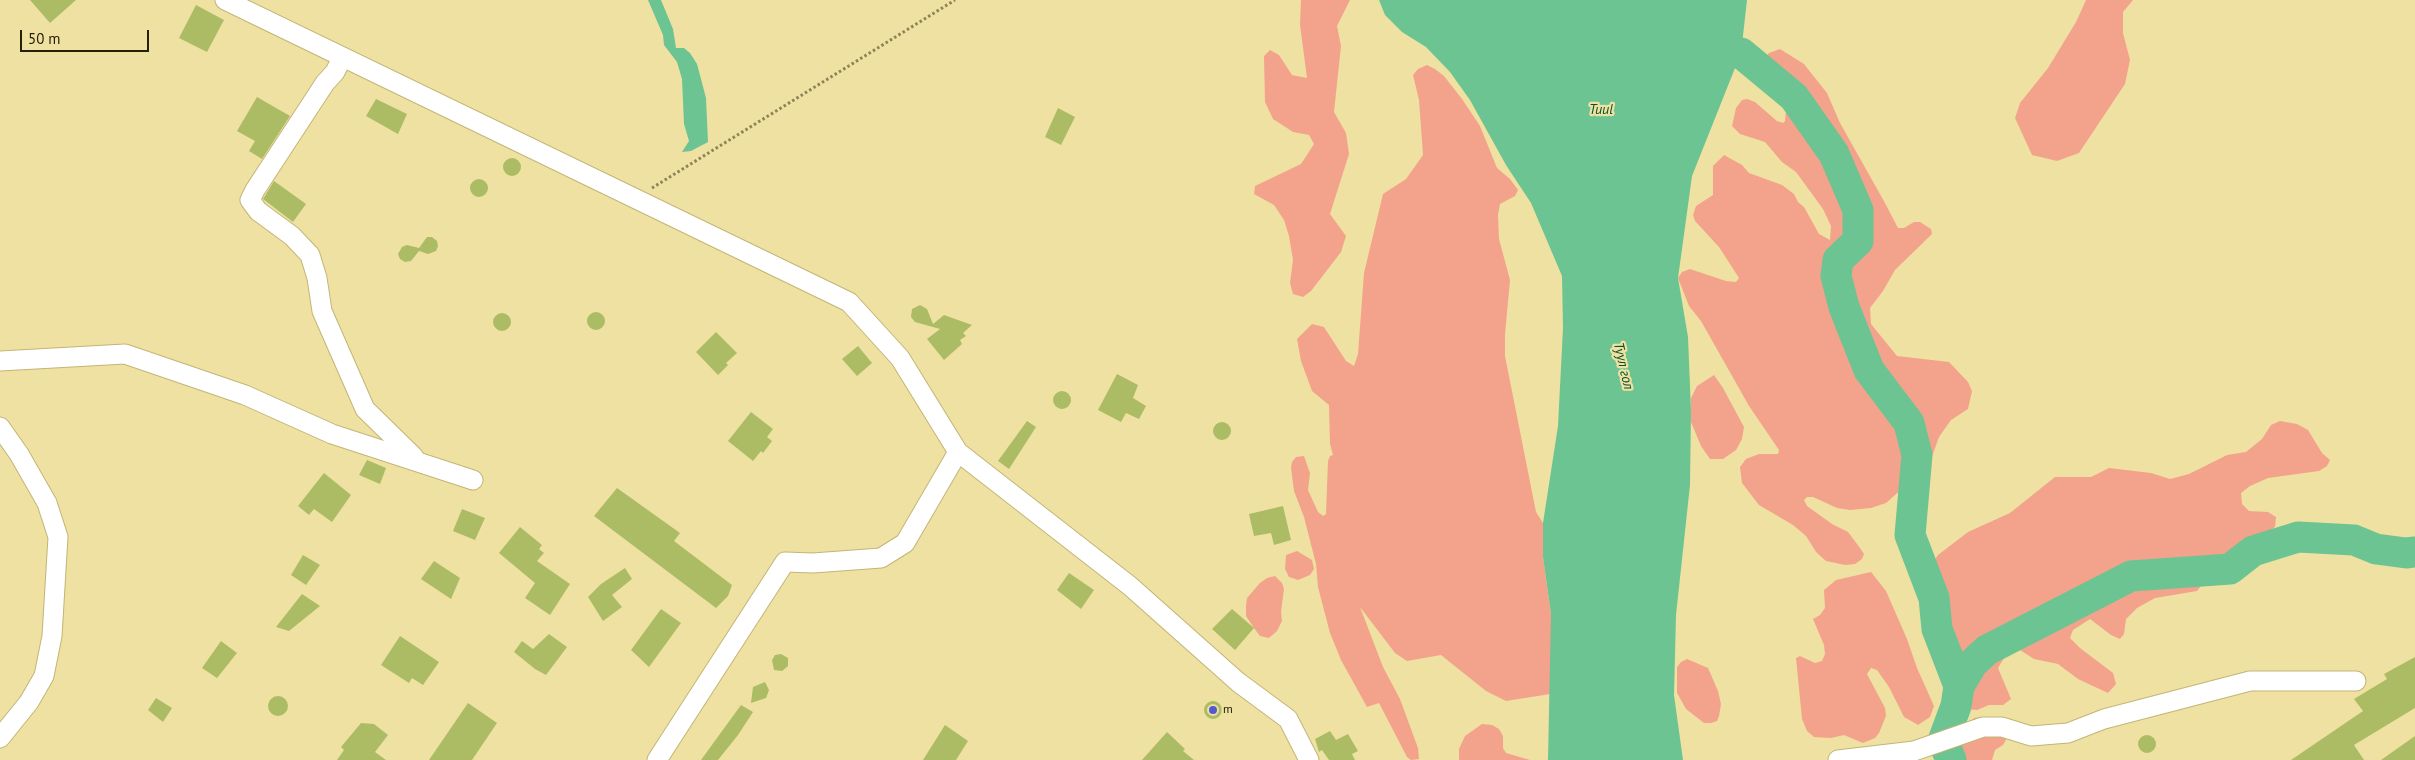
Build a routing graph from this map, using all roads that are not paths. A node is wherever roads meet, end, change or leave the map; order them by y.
1 (224, 0) edge
2 (342, 58) junction
3 (0, 361) edge
4 (0, 427) edge
5 (958, 452) junction
6 (419, 461) junction
7 (473, 480) dead end
8 (2356, 681) dead end
9 (0, 738) edge
10 (657, 760) edge
11 (1308, 760) edge
12 (1838, 760) edge

1 - 2 street
2 - 5 street
2 - 6 street
3 - 6 street
4 - 9 street
5 - 10 street
5 - 11 street
6 - 7 street
8 - 12 street

